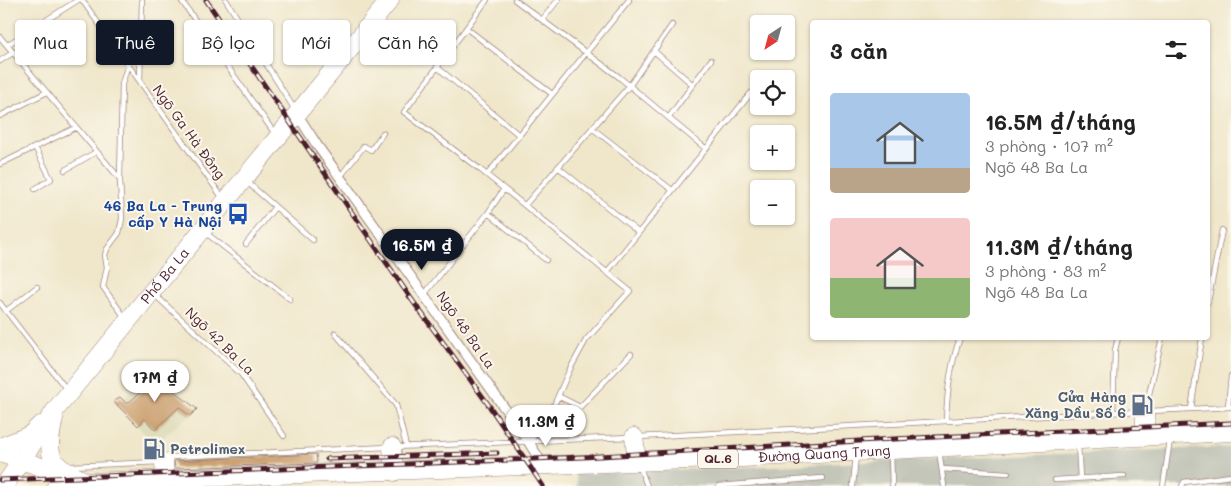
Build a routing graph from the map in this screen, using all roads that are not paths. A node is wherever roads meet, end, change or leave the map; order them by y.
1 (78, 0) edge
2 (82, 0) edge
3 (142, 0) edge
4 (181, 0) edge
5 (226, 0) edge
6 (390, 0) edge
7 (487, 0) edge
8 (515, 0) edge
9 (558, 0) edge
10 (629, 0) edge
11 (96, 20) edge
12 (542, 20) junction
13 (672, 25) dead end
14 (466, 28) junction
15 (0, 37) edge
16 (7, 45) junction
17 (654, 51) junction
18 (14, 52) junction
19 (586, 53) junction
20 (711, 60) dead end
21 (0, 61) edge
22 (128, 65) edge
23 (129, 65) edge
24 (437, 67) junction
25 (140, 82) junction
26 (630, 85) junction
27 (693, 85) junction
28 (45, 93) junction
29 (552, 94) junction
30 (750, 94) edge
31 (297, 114) junction
32 (0, 116) edge
33 (669, 117) junction
34 (75, 128) junction
35 (592, 128) junction
36 (383, 133) dead end
37 (519, 135) junction
38 (278, 138) junction
39 (35, 147) junction
40 (705, 148) junction
41 (96, 152) junction
42 (0, 164) edge
43 (558, 167) junction
44 (65, 170) dead end
45 (487, 175) junction
46 (340, 177) junction
47 (120, 180) junction
48 (245, 180) junction
49 (35, 189) dead end
50 (504, 189) junction
51 (672, 190) junction
52 (226, 202) junction
53 (525, 205) junction
54 (275, 207) junction
55 (488, 213) junction
56 (203, 230) junction
57 (1222, 230) dead end
58 (638, 232) junction
59 (313, 240) dead end
60 (246, 244) dead end
61 (546, 260) dead end
62 (607, 272) junction
63 (37, 288) dead end
64 (152, 292) junction
65 (1210, 292) edge
66 (424, 295) junction
67 (290, 300) dead end
68 (0, 303) edge
69 (6, 311) junction
70 (128, 322) junction
71 (335, 333) dead end
72 (959, 340) edge
73 (1117, 340) edge
74 (1162, 340) edge
75 (1202, 340) edge
76 (631, 354) dead end
77 (1231, 376) edge
78 (70, 393) junction
79 (558, 396) junction
80 (1229, 407) edge
81 (56, 409) junction
82 (1191, 409) junction
83 (1145, 411) junction
84 (1113, 413) junction
85 (946, 421) junction
86 (1231, 432) edge
87 (284, 436) dead end
88 (1170, 436) junction
89 (634, 437) junction
90 (1145, 437) junction
91 (1078, 440) junction
92 (528, 441) junction
93 (399, 446) junction
94 (0, 447) edge
95 (938, 447) junction
96 (891, 449) junction
97 (857, 450) junction
98 (0, 453) edge
99 (22, 461) junction
100 (164, 462) junction
101 (637, 462) junction
102 (542, 465) junction
103 (58, 467) junction
104 (942, 469) junction
105 (394, 472) junction
106 (1008, 473) dead end
107 (1124, 476) dead end
108 (1231, 476) edge
109 (823, 478) dead end
110 (1080, 478) junction
111 (165, 480) junction
112 (1054, 480) dead end
113 (89, 484) edge
114 (4, 486) edge
115 (56, 486) edge
116 (647, 486) edge
117 (719, 486) edge
118 (853, 486) edge
119 (892, 486) edge
120 (944, 486) edge
121 (1163, 486) edge
122 (1182, 486) edge

1 - 16 lane
2 - 11 lane, Ngõ Ga Hà Đông
3 - 25 lane
4 - 38 lane
5 - 31 lane
6 - 31 highway, Phố Ba La
7 - 14 lane
8 - 12 lane
9 - 12 lane
10 - 19 lane
12 - 19 lane
13 - 17 lane
14 - 24 lane
14 - 29 lane
15 - 16 lane
16 - 18 lane
17 - 26 lane
17 - 27 lane
18 - 21 lane
18 - 28 lane
19 - 26 lane
19 - 29 lane
20 - 27 lane
22 - 47 lane
23 - 25 lane, Ngõ Ga Hà Đông
24 - 37 lane
24 - 45 lane
25 - 52 lane, Ngõ Ga Hà Đông
26 - 33 lane
26 - 35 lane
27 - 33 lane
28 - 32 lane
28 - 34 lane
29 - 37 lane
30 - 40 lane
31 - 38 highway, Phố Ba La
31 - 46 street, Ngõ 48 Ba La
33 - 40 lane
34 - 39 lane
34 - 41 lane
35 - 43 lane
35 - 51 lane
36 - 46 lane
37 - 45 lane
38 - 48 highway, Phố Ba La
39 - 42 lane
39 - 49 lane
40 - 51 lane
41 - 44 lane
41 - 47 lane
43 - 53 lane
43 - 58 lane
45 - 50 lane
46 - 66 street, Ngõ 48 Ba La
47 - 70 lane
48 - 52 highway, Phố Ba La
48 - 54 lane
50 - 53 lane
50 - 55 lane
51 - 58 lane
52 - 56 highway, Phố Ba La
53 - 62 lane
54 - 59 lane
54 - 60 lane
55 - 61 lane
55 - 66 lane
56 - 64 highway, Phố Ba La
56 - 67 lane
57 - 65 lane
58 - 62 lane
62 - 79 lane
63 - 69 lane
64 - 70 highway, Phố Ba La
64 - 87 lane, Ngõ 42 Ba La
66 - 92 street, Ngõ 48 Ba La
68 - 69 lane
69 - 78 lane
70 - 78 highway, Phố Ba La
71 - 93 lane
72 - 85 lane
73 - 84 lane
74 - 83 lane
75 - 82 lane
76 - 79 lane
77 - 80 lane
78 - 81 highway, Phố Ba La
79 - 92 lane
80 - 82 lane
81 - 94 highway
81 - 99 highway, Phố Ba La
81 - 103 highway
82 - 83 lane
83 - 84 lane
83 - 90 highway
84 - 85 lane
85 - 89 lane
86 - 88 highway, Đường Quang Trung / QL.6
88 - 90 highway, Đường Quang Trung / QL.6
88 - 121 lane
89 - 92 lane
89 - 101 highway
90 - 91 highway, Đường Quang Trung / QL.6
91 - 95 highway, Đường Quang Trung / QL.6
91 - 110 lane
92 - 93 lane
92 - 102 street, Ngõ 48 Ba La
93 - 100 lane
93 - 105 highway
95 - 96 highway, Đường Quang Trung / QL.6
95 - 104 lane
96 - 97 highway, Đường Quang Trung / QL.6
96 - 119 lane
97 - 101 highway, Đường Quang Trung / QL.6
97 - 118 lane
98 - 99 highway, Đường Quang Trung / QL.6
99 - 113 highway, Đường Quang Trung / QL.6
99 - 114 highway, Phố Ba La
100 - 103 lane
100 - 111 highway
101 - 102 highway, Đường Quang Trung / QL.6
101 - 116 lane
102 - 105 highway, Đường Quang Trung / QL.6
103 - 113 highway
104 - 106 lane
104 - 120 lane
105 - 111 highway, Đường Quang Trung / QL.6
107 - 110 lane
108 - 122 lane
109 - 117 lane
110 - 112 lane
111 - 113 highway, Đường Quang Trung / QL.6
113 - 115 highway, Đường Quang Trung / QL.6

